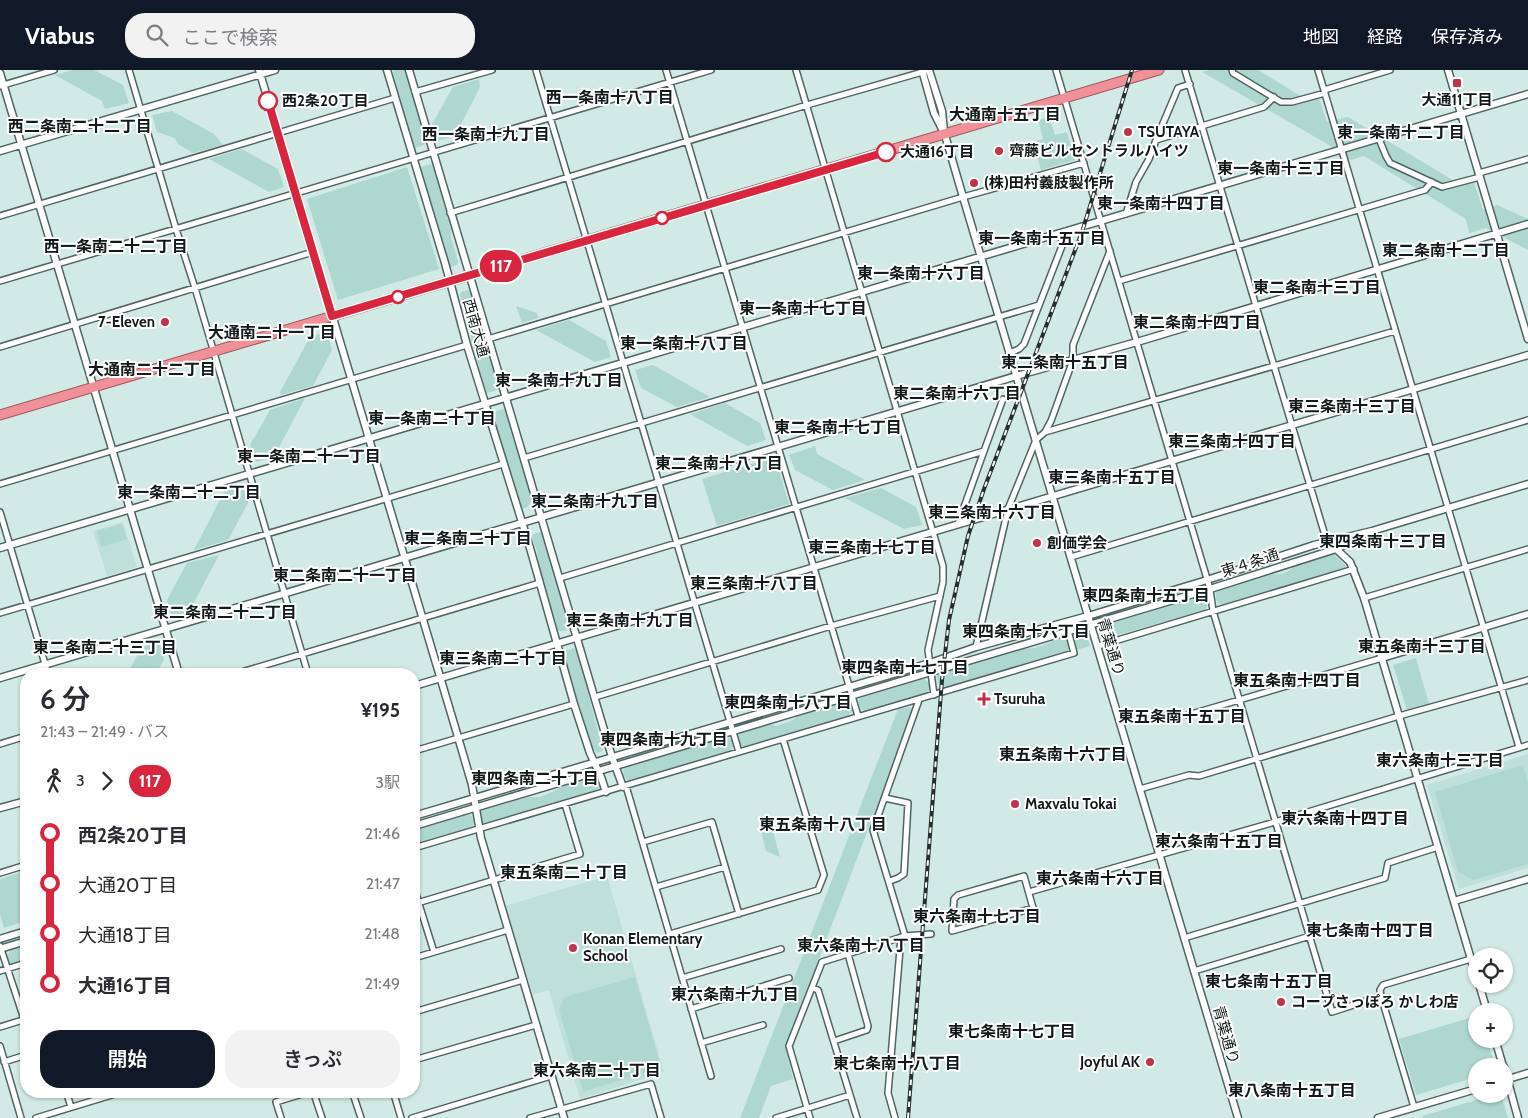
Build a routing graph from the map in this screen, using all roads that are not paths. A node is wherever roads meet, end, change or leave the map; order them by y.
1 (54, 70) edge
2 (129, 70) edge
3 (275, 70) edge
4 (387, 70) edge
5 (408, 70) edge
6 (492, 70) edge
7 (536, 70) edge
8 (666, 70) edge
9 (711, 70) edge
10 (796, 70) edge
11 (926, 70) edge
12 (1056, 70) edge
13 (1159, 70) edge
14 (1186, 70) edge
15 (1232, 70) edge
16 (1318, 70) edge
17 (1390, 70) edge
18 (1448, 70) edge
19 (259, 72) edge
20 (0, 73) edge
21 (670, 82) junction
22 (1190, 84) junction
23 (2, 86) edge
24 (1324, 91) junction
25 (415, 92) junction
26 (1528, 94) edge
27 (1274, 97) junction
28 (395, 98) junction
29 (1064, 98) junction
30 (807, 105) junction
31 (141, 110) junction
32 (1461, 114) junction
33 (550, 117) junction
34 (1203, 126) junction
35 (278, 134) junction
36 (944, 135) junction
37 (1379, 139) junction
38 (1156, 140) junction
39 (687, 142) junction
40 (22, 145) junction
41 (1341, 150) junction
42 (0, 152) edge
43 (433, 152) junction
44 (413, 158) junction
45 (1528, 159) edge
46 (1084, 163) junction
47 (159, 169) junction
48 (825, 169) junction
49 (1479, 175) junction
50 (568, 177) junction
51 (1432, 182) junction
52 (1221, 186) junction
53 (296, 193) junction
54 (963, 197) junction
55 (39, 205) junction
56 (706, 205) junction
57 (1359, 210) junction
58 (450, 213) junction
59 (1126, 214) junction
60 (0, 216) edge
61 (1101, 221) junction
62 (1528, 224) edge
63 (176, 229) junction
64 (844, 232) junction
65 (1061, 233) junction
66 (1496, 233) junction
67 (586, 241) junction
68 (1239, 246) junction
69 (1110, 250) junction
70 (313, 252) junction
71 (981, 256) junction
72 (56, 264) junction
73 (725, 268) junction
74 (1377, 269) junction
75 (469, 276) junction
76 (0, 281) edge
77 (1119, 281) junction
78 (450, 282) junction
79 (195, 288) junction
80 (862, 293) junction
81 (606, 305) junction
82 (1039, 305) junction
83 (1257, 305) junction
84 (332, 316) junction
85 (999, 317) junction
86 (74, 325) junction
87 (742, 328) junction
88 (1395, 331) junction
89 (488, 338) junction
90 (1528, 339) edge
91 (1137, 342) junction
92 (467, 345) junction
93 (0, 346) edge
94 (213, 352) junction
95 (880, 353) junction
96 (1010, 353) junction
97 (1528, 355) edge
98 (1073, 360) junction
99 (623, 363) junction
100 (1276, 365) junction
101 (1016, 376) junction
102 (351, 379) junction
103 (93, 388) junction
104 (760, 388) junction
105 (1412, 389) junction
106 (506, 398) junction
107 (1003, 400) dead end
108 (1154, 401) junction
109 (485, 404) junction
110 (897, 412) junction
111 (0, 415) edge
112 (231, 415) junction
113 (1528, 420) edge
114 (641, 423) junction
115 (1293, 424) junction
116 (1045, 432) junction
117 (368, 439) junction
118 (1036, 440) junction
119 (778, 448) junction
120 (1430, 448) junction
121 (112, 450) junction
122 (984, 451) junction
123 (524, 458) junction
124 (1172, 460) junction
125 (504, 464) junction
126 (915, 471) junction
127 (249, 474) junction
128 (658, 483) junction
129 (0, 484) edge
130 (1528, 484) edge
131 (1309, 485) junction
132 (1052, 496) junction
133 (387, 499) junction
134 (796, 507) junction
135 (1448, 508) junction
136 (1008, 509) junction
137 (130, 510) junction
138 (0, 512) edge
139 (541, 518) junction
140 (1190, 520) junction
141 (522, 524) junction
142 (958, 524) junction
143 (934, 531) junction
144 (1372, 531) junction
145 (267, 534) junction
146 (676, 542) junction
147 (1327, 542) junction
148 (10, 545) junction
149 (0, 548) edge
150 (1336, 549) junction
151 (1528, 549) edge
152 (1071, 557) junction
153 (405, 558) junction
154 (814, 566) junction
155 (1466, 568) junction
156 (1354, 569) junction
157 (148, 570) junction
158 (560, 578) junction
159 (1207, 580) junction
160 (540, 583) junction
161 (1210, 589) junction
162 (284, 594) junction
163 (940, 596) junction
164 (1364, 598) junction
165 (694, 602) junction
166 (28, 605) junction
167 (1213, 611) junction
168 (0, 614) edge
169 (1528, 614) edge
170 (1088, 616) junction
171 (422, 618) junction
172 (1092, 624) junction
173 (831, 626) junction
174 (1483, 628) junction
175 (166, 630) junction
176 (1068, 631) junction
177 (577, 638) junction
178 (557, 643) junction
179 (1098, 646) junction
180 (976, 647) junction
181 (302, 654) junction
182 (1382, 658) junction
183 (712, 662) junction
184 (930, 663) junction
185 (45, 665) junction
186 (35, 668) edge
187 (46, 668) edge
188 (177, 668) edge
189 (256, 668) edge
190 (306, 668) edge
191 (20, 672) edge
192 (932, 672) junction
193 (0, 678) edge
194 (440, 678) junction
195 (1528, 680) edge
196 (420, 684) edge
197 (849, 686) junction
198 (1501, 688) junction
199 (852, 695) junction
200 (934, 695) junction
201 (595, 697) junction
202 (919, 700) junction
203 (1239, 700) junction
204 (574, 704) junction
205 (1188, 715) dead end
206 (858, 716) junction
207 (1399, 716) junction
208 (730, 722) junction
209 (733, 730) junction
210 (458, 737) junction
211 (20, 738) edge
212 (783, 739) junction
213 (0, 744) edge
214 (1528, 745) edge
215 (1519, 747) junction
216 (420, 749) edge
217 (739, 752) junction
218 (612, 757) junction
219 (1257, 759) junction
220 (594, 762) junction
221 (616, 765) junction
222 (598, 771) junction
223 (1418, 779) junction
224 (625, 786) junction
225 (1140, 789) junction
226 (606, 792) junction
227 (474, 798) junction
228 (885, 798) junction
229 (20, 803) edge
230 (565, 804) junction
231 (0, 808) edge
232 (476, 808) junction
233 (420, 814) edge
234 (1276, 822) junction
235 (420, 824) edge
236 (479, 830) junction
237 (643, 842) junction
238 (420, 846) edge
239 (1438, 847) junction
240 (1159, 856) junction
241 (20, 867) edge
242 (725, 867) junction
243 (0, 874) edge
244 (1528, 879) edge
245 (493, 880) junction
246 (890, 881) junction
247 (656, 887) junction
248 (1029, 892) junction
249 (1454, 901) junction
250 (420, 902) edge
251 (1300, 904) junction
252 (420, 914) edge
253 (739, 914) junction
254 (508, 930) junction
255 (20, 933) edge
256 (670, 934) junction
257 (931, 934) dead end
258 (1310, 936) junction
259 (903, 937) junction
260 (1184, 938) junction
261 (0, 939) edge
262 (20, 943) edge
263 (0, 948) edge
264 (781, 949) dead end
265 (1468, 949) edge
266 (434, 952) junction
267 (848, 954) junction
268 (420, 956) edge
269 (1468, 960) edge
270 (20, 966) edge
271 (8, 969) junction
272 (0, 971) edge
273 (1194, 971) junction
274 (682, 978) junction
275 (789, 978) dead end
276 (523, 980) junction
277 (812, 988) junction
278 (1381, 996) junction
279 (20, 1004) edge
280 (691, 1009) junction
281 (420, 1010) edge
282 (20, 1021) edge
283 (536, 1025) junction
284 (763, 1025) dead end
285 (0, 1027) edge
286 (834, 1041) junction
287 (701, 1043) junction
288 (0, 1046) edge
289 (20, 1057) edge
290 (420, 1058) edge
291 (4, 1062) junction
292 (1528, 1073) edge
293 (551, 1076) junction
294 (711, 1076) dead end
295 (1513, 1078) edge
296 (1468, 1091) edge
297 (850, 1095) junction
298 (68, 1098) edge
299 (99, 1098) edge
300 (289, 1098) edge
301 (315, 1098) edge
302 (354, 1098) edge
303 (395, 1098) edge
304 (1513, 1102) edge
305 (70, 1107) junction
306 (1414, 1107) junction
307 (561, 1108) junction
308 (807, 1109) junction
309 (1398, 1115) edge
310 (21, 1118) edge
311 (36, 1118) edge
312 (281, 1118) edge
313 (322, 1118) edge
314 (361, 1118) edge
315 (401, 1118) edge
316 (412, 1118) edge
317 (530, 1118) edge
318 (564, 1118) edge
319 (661, 1118) edge
320 (776, 1118) edge
321 (810, 1118) edge
322 (857, 1118) edge
323 (895, 1118) edge
324 (1238, 1118) edge
325 (1378, 1118) edge
326 (1518, 1118) edge

1 - 23 street
2 - 31 street
3 - 19 street
4 - 28 street, 西南大通
5 - 25 street, 西南大通
6 - 25 street
7 - 33 street
8 - 21 street
9 - 21 street
10 - 30 street
11 - 30 street
11 - 36 street, 青葉通り
12 - 29 street
13 - 29 highway
14 - 22 street
15 - 27 street
16 - 24 street
17 - 24 street
18 - 32 street
19 - 31 street
19 - 35 street
20 - 23 street
21 - 33 street
21 - 39 street
22 - 34 street
22 - 38 street
23 - 40 street
24 - 27 street
24 - 41 street
25 - 43 street, 西南大通
26 - 32 street
27 - 34 street
28 - 35 street
28 - 44 street, 西南大通
29 - 36 highway
29 - 46 street
30 - 39 street
30 - 48 street
31 - 40 street
31 - 47 street
32 - 37 street
32 - 49 street
33 - 43 street
33 - 50 street
34 - 38 street
34 - 52 street
35 - 47 street
35 - 53 street
36 - 48 highway
36 - 54 street, 青葉通り
37 - 41 street
37 - 51 street
38 - 59 street
39 - 50 street
39 - 56 street
40 - 42 street
40 - 55 street
41 - 52 street
41 - 57 street
43 - 44 street
43 - 58 street, 西南大通
44 - 53 street
44 - 78 street, 西南大通
45 - 49 street
46 - 54 street
46 - 61 street
47 - 55 street
47 - 63 street
48 - 56 highway
48 - 64 street
49 - 51 street
49 - 66 street
50 - 58 street
50 - 67 street
51 - 57 street
52 - 59 street
52 - 68 street
53 - 63 street
53 - 70 street
54 - 64 street
54 - 71 street, 青葉通り
55 - 60 street
55 - 72 street
56 - 67 highway
56 - 73 street
57 - 68 street
57 - 74 street
58 - 75 street, 西南大通
59 - 61 street
61 - 65 street
61 - 69 street
62 - 66 street
63 - 72 street
63 - 79 street
64 - 73 street
64 - 80 street
65 - 71 street
65 - 82 street
66 - 74 street
66 - 90 street
67 - 75 highway
67 - 81 street
68 - 77 street
68 - 83 street
69 - 77 street
69 - 98 street
70 - 79 street
70 - 84 street
71 - 80 street
71 - 85 street, 青葉通り
72 - 76 street
72 - 86 street
73 - 81 street
73 - 87 street
74 - 83 street
74 - 88 street
75 - 78 highway
75 - 89 street, 西南大通
77 - 91 street
78 - 84 highway
78 - 92 street, 西南大通
79 - 86 street
79 - 94 street
80 - 87 street
80 - 95 street
81 - 89 street
81 - 99 street
82 - 85 street
82 - 96 street
83 - 91 street
83 - 100 street
84 - 94 highway
84 - 102 street
85 - 95 street
85 - 96 street, 青葉通り
86 - 93 street
86 - 103 street
87 - 99 street
87 - 104 street
88 - 100 street
88 - 105 street
89 - 106 street, 西南大通
91 - 98 street
91 - 108 street
92 - 102 street
92 - 109 street, 西南大通
94 - 103 highway
94 - 112 street
95 - 104 street
95 - 110 street
96 - 101 street, 青葉通り
97 - 105 street
98 - 101 street
98 - 116 street
99 - 106 street
99 - 114 street
100 - 108 street
100 - 115 street
101 - 110 street
101 - 118 street, 青葉通り
102 - 112 street
102 - 117 street
103 - 111 highway
103 - 121 street
104 - 114 street
104 - 119 street
105 - 115 street
105 - 120 street
106 - 109 street
106 - 123 street, 西南大通
107 - 122 street
108 - 116 street
108 - 124 street
109 - 117 street
109 - 125 street, 西南大通
110 - 119 street
110 - 126 street
112 - 121 street
112 - 127 street
113 - 120 street
114 - 123 street
114 - 128 street
115 - 124 street
115 - 131 street
116 - 118 street
117 - 127 street
117 - 133 street
118 - 132 street, 青葉通り
118 - 136 street
119 - 128 street
119 - 134 street
120 - 131 street
120 - 135 street
121 - 129 street
121 - 137 street
122 - 126 street
122 - 142 street
123 - 139 street, 西南大通
124 - 132 street
124 - 140 street
125 - 133 street
125 - 141 street, 西南大通
126 - 134 street
126 - 143 street
127 - 137 street
127 - 145 street
128 - 139 street
128 - 146 street
130 - 135 street, 東４条通
131 - 140 street
131 - 147 street
132 - 136 street
132 - 152 street, 青葉通り
133 - 145 street
133 - 153 street
134 - 146 street
134 - 154 street
135 - 144 street, 東４条通
135 - 155 street
136 - 142 street
136 - 180 street
137 - 148 street
137 - 157 street
138 - 148 street
139 - 141 street
139 - 158 street, 西南大通
140 - 152 street
140 - 159 street
141 - 153 street
141 - 160 street, 西南大通
142 - 143 street
143 - 154 street
143 - 163 street
144 - 147 street, 東４条通
144 - 150 street, 東４条通
145 - 157 street
145 - 162 street
146 - 158 street
146 - 165 street
147 - 150 street
147 - 159 street, 東４条通
148 - 149 street
148 - 166 street
150 - 156 street
150 - 161 street, 東４条通
151 - 155 street
152 - 170 street, 青葉通り
153 - 162 street
153 - 171 street
154 - 165 street
154 - 173 street
155 - 164 street
155 - 174 street
156 - 164 street
156 - 167 street
157 - 166 street
157 - 175 street
158 - 177 street, 西南大通
159 - 161 street
159 - 170 street, 東４条通
160 - 171 street
160 - 178 street, 西南大通
161 - 167 street
161 - 172 street, 東４条通
162 - 175 street
162 - 181 street
163 - 173 street
163 - 184 street
164 - 182 street
165 - 177 street
165 - 183 street
166 - 168 street
166 - 185 street
167 - 179 street
167 - 203 street
169 - 174 street
170 - 172 street, 青葉通り
170 - 180 street, 東４条通
171 - 181 street
171 - 194 street
172 - 176 street, 東４条通
172 - 179 street, 青葉通り
173 - 183 street
173 - 197 street
174 - 182 street
174 - 198 street
175 - 185 street
175 - 188 street
176 - 192 street, 東４条通
176 - 200 street
177 - 178 street
177 - 201 street, 西南大通
178 - 194 street
178 - 204 street, 西南大通
179 - 225 street, 青葉通り
180 - 184 street, 東４条通
181 - 189 street
181 - 190 street
182 - 203 street
182 - 207 street
183 - 201 street
183 - 208 street
184 - 192 street
184 - 197 street, 東４条通
185 - 186 street
185 - 187 street
191 - 193 street
192 - 199 street, 東４条通
192 - 200 street
194 - 196 street
194 - 210 street
195 - 198 street
197 - 199 street
197 - 208 street, 東４条通
198 - 207 street
198 - 215 street
199 - 206 street
199 - 209 street, 東４条通
200 - 202 street
201 - 218 street, 西南大通
202 - 206 street
202 - 228 street
203 - 205 street
203 - 219 street
204 - 210 street
204 - 220 street, 西南大通
206 - 212 street
207 - 219 street
207 - 223 street
208 - 209 street
208 - 218 street, 東４条通
209 - 217 street
209 - 221 street, 東４条通
210 - 216 street
210 - 227 street
211 - 213 street
212 - 217 street
212 - 253 street
214 - 215 street
215 - 223 street
217 - 224 street
218 - 220 street, 東４条通
218 - 221 street, 西南大通
219 - 225 street
219 - 234 street
220 - 222 street, 西南大通
220 - 227 street, 東４条通
221 - 222 street, 東４条通
221 - 224 street, 西南大通
222 - 226 street, 西南大通
222 - 232 street, 東４条通
223 - 234 street
223 - 239 street
224 - 226 street
224 - 237 street
225 - 240 street, 青葉通り
226 - 230 street
227 - 232 street
227 - 233 street, 東４条通
228 - 246 street
228 - 246 street
229 - 231 street
230 - 236 street
230 - 245 street
232 - 235 street, 東４条通
232 - 236 street
234 - 240 street
234 - 251 street
236 - 238 street
236 - 245 street
237 - 242 street
237 - 247 street
239 - 249 street
239 - 251 street
240 - 248 street
240 - 260 street, 青葉通り
241 - 243 street
242 - 247 street
242 - 253 street
244 - 249 street
245 - 250 street
245 - 254 street
246 - 259 street
247 - 256 street
248 - 248 street
249 - 265 street
251 - 258 street
251 - 260 street
252 - 266 street
253 - 256 street
254 - 266 street
254 - 276 street
255 - 261 street
256 - 274 street
257 - 259 street
258 - 273 street
258 - 278 street
259 - 267 street
259 - 323 street
260 - 273 street, 青葉通り
262 - 263 street
263 - 271 street
264 - 274 street
266 - 268 street
267 - 277 street
267 - 286 street
269 - 278 street
270 - 271 street
271 - 272 street
271 - 279 street
273 - 324 street, 青葉通り
274 - 280 street
275 - 280 street
276 - 281 street
276 - 283 street
277 - 286 street
277 - 308 street
278 - 306 street
280 - 287 street
282 - 285 street
283 - 290 street
283 - 293 street
284 - 287 street
286 - 297 street
287 - 294 street
288 - 291 street
289 - 291 street
291 - 310 street
292 - 295 street
293 - 307 street
293 - 316 street
296 - 306 street
297 - 308 street
297 - 322 street
298 - 305 street
299 - 305 street
300 - 312 street
301 - 313 street
302 - 314 street
303 - 315 street
304 - 326 street
305 - 311 street
306 - 309 street
307 - 317 street
307 - 318 street
307 - 319 street
308 - 320 street
308 - 321 street
309 - 325 street

